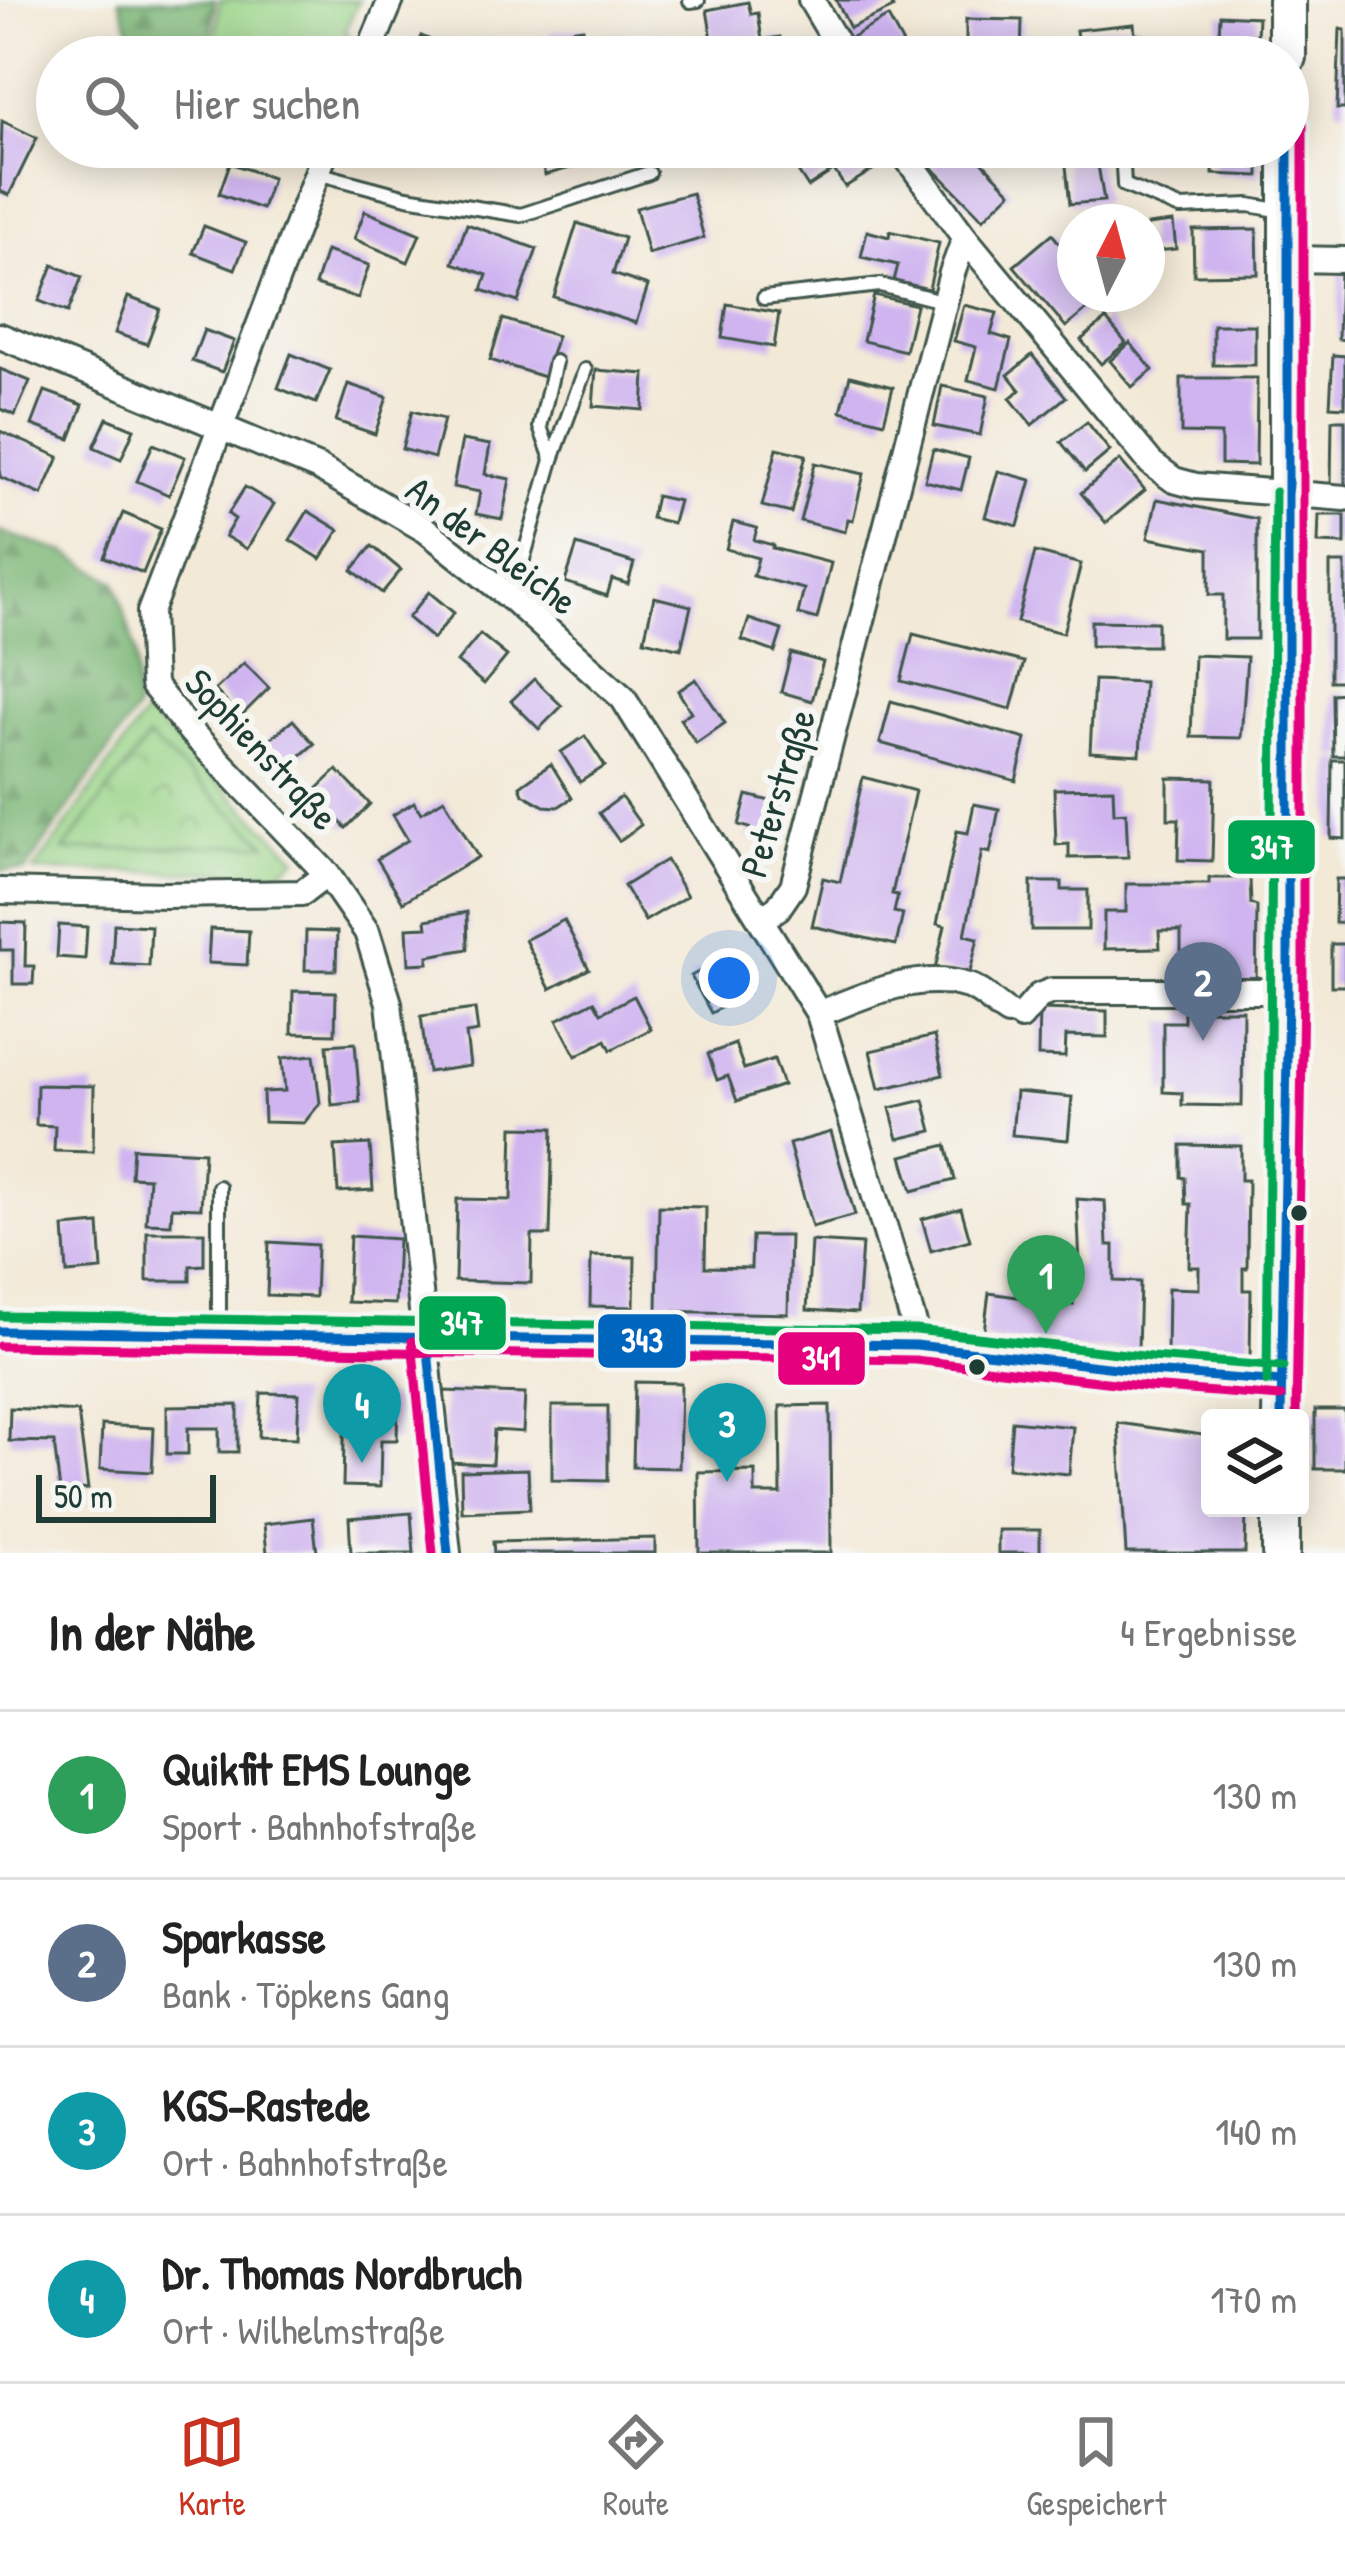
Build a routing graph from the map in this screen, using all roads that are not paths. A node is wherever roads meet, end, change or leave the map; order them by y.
1 (392, 0) edge
2 (811, 0) edge
3 (1287, 0) edge
4 (376, 36) edge
5 (832, 36) edge
6 (1287, 36) edge
7 (318, 168) edge
8 (914, 168) edge
9 (1123, 168) edge
10 (1289, 168) edge
11 (649, 172) dead end
12 (316, 173) junction
13 (1289, 211) junction
14 (965, 238) junction
15 (1289, 259) junction
16 (1345, 260) edge
17 (764, 298) dead end
18 (945, 302) junction
19 (0, 336) edge
20 (555, 362) dead end
21 (585, 370) dead end
22 (221, 427) junction
23 (552, 460) junction
24 (1289, 492) junction
25 (1345, 498) edge
26 (512, 598) junction
27 (327, 874) junction
28 (0, 891) edge
29 (763, 919) junction
30 (1288, 991) junction
31 (819, 1013) junction
32 (219, 1187) dead end
33 (0, 1331) edge
34 (219, 1336) junction
35 (427, 1340) junction
36 (916, 1346) junction
37 (1282, 1400) edge
38 (1281, 1517) edge
39 (448, 1553) edge
40 (1281, 1553) edge

1 - 4 street
2 - 5 street
3 - 6 street
7 - 12 street, Sophienstraße
8 - 14 street
9 - 13 lane
10 - 13 street
11 - 12 lane
12 - 22 street, Sophienstraße
13 - 15 street
14 - 18 street, Peterstraße
14 - 24 street
15 - 16 street
15 - 24 street
17 - 18 lane
18 - 29 street, Peterstraße
19 - 22 street, An der Bleiche
20 - 23 lane
21 - 23 lane
22 - 26 street, An der Bleiche
22 - 27 street, Sophienstraße
23 - 26 lane
24 - 25 street
24 - 30 street
26 - 29 street, An der Bleiche
27 - 28 street
27 - 35 street, Sophienstraße
29 - 31 street, Peterstraße
30 - 31 street
30 - 37 street
31 - 36 street, Peterstraße
32 - 34 lane
33 - 34 street
34 - 35 street
35 - 36 street
35 - 39 street, Sophienstraße
36 - 37 street
38 - 40 street

